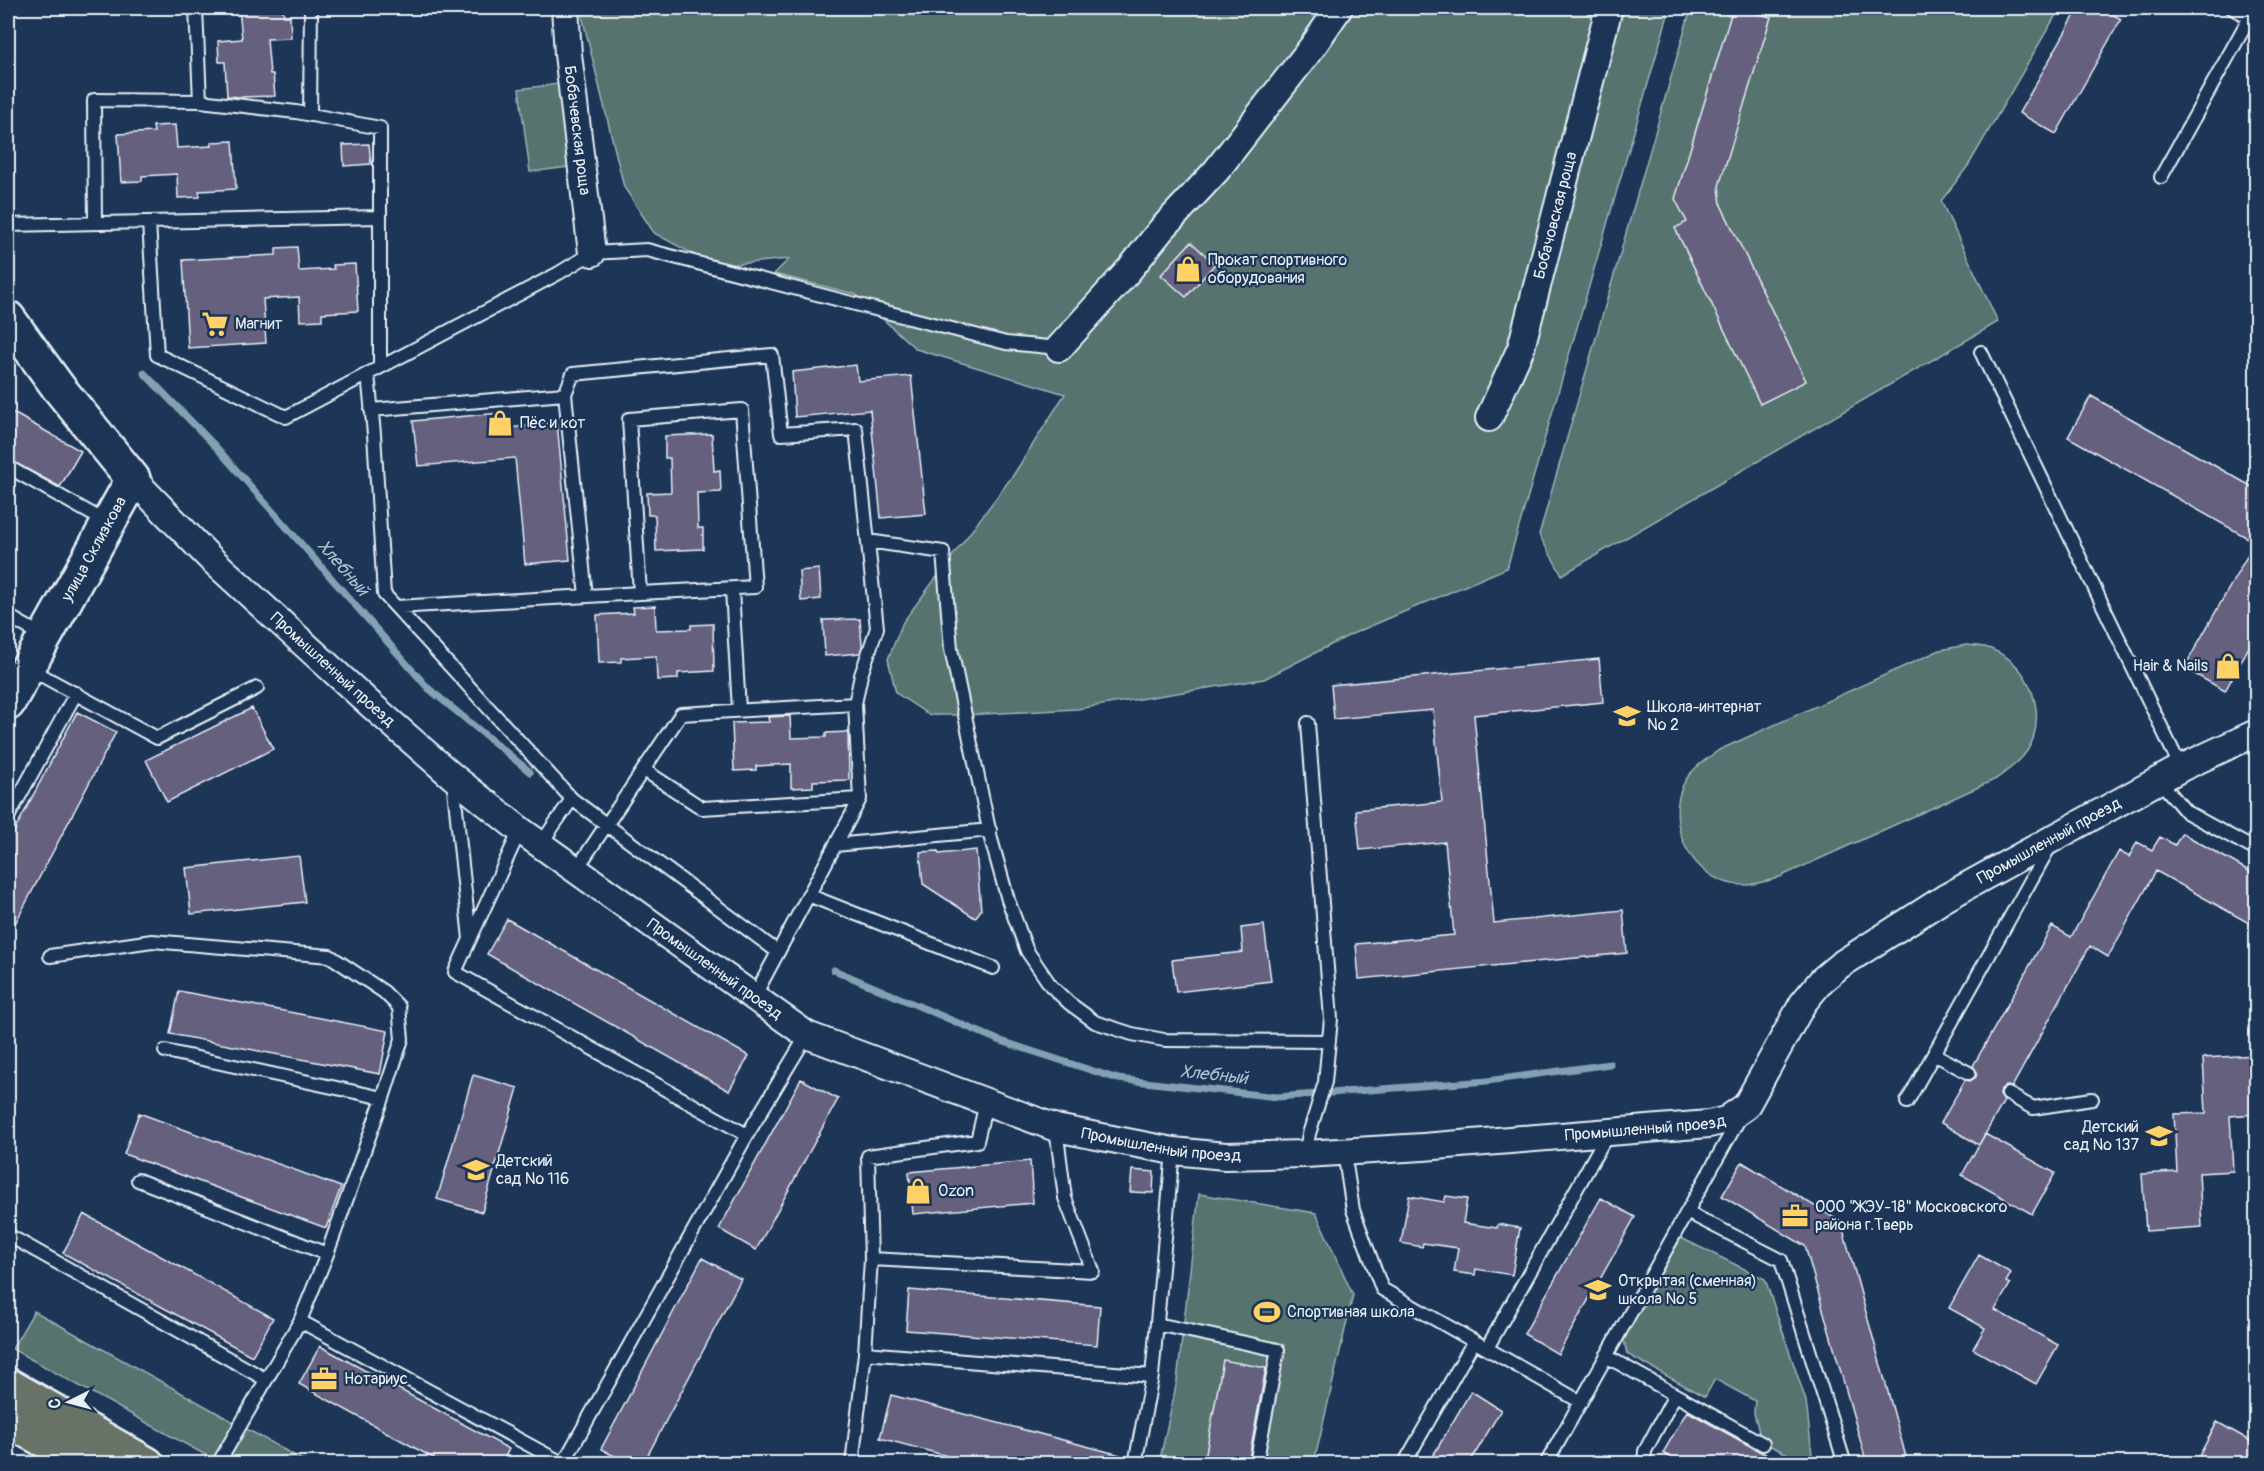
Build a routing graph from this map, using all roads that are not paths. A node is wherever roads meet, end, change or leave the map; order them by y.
1 (196, 8) edge
2 (311, 8) edge
3 (565, 8) edge
4 (1339, 8) edge
5 (1609, 8) edge
6 (2232, 8) edge
7 (2252, 12) edge
8 (200, 101) junction
9 (310, 115) junction
10 (2161, 177) dead end
11 (380, 217) junction
12 (150, 222) junction
13 (95, 223) junction
14 (8, 225) edge
15 (592, 253) junction
16 (8, 318) edge
17 (1059, 348) joint
18 (1981, 352) dead end
19 (380, 367) junction
20 (368, 374) junction
21 (565, 394) junction
22 (371, 410) junction
23 (1489, 418) dead end
24 (8, 467) edge
25 (134, 479) junction
26 (109, 523) junction
27 (868, 541) junction
28 (732, 590) junction
29 (640, 593) junction
30 (586, 596) junction
31 (396, 607) junction
32 (8, 616) edge
33 (45, 637) junction
34 (27, 668) junction
35 (256, 688) dead end
36 (76, 693) junction
37 (8, 703) edge
38 (855, 704) junction
39 (739, 710) junction
40 (1308, 723) dead end
41 (2254, 731) edge
42 (644, 770) junction
43 (2170, 774) junction
44 (452, 776) junction
45 (572, 799) junction
46 (860, 799) junction
47 (8, 817) edge
48 (606, 825) junction
49 (990, 830) junction
50 (530, 838) junction
51 (2054, 840) junction
52 (835, 845) junction
53 (2256, 849) edge
54 (576, 870) junction
55 (808, 895) junction
56 (470, 940) junction
57 (778, 952) junction
58 (50, 956) dead end
59 (993, 968) dead end
60 (754, 997) junction
61 (807, 1035) junction
62 (1329, 1041) junction
63 (165, 1051) dead end
64 (1934, 1054) junction
65 (1970, 1073) dead end
66 (2008, 1094) dead end
67 (383, 1098) junction
68 (2092, 1100) dead end
69 (1907, 1102) dead end
70 (986, 1103) junction
71 (1746, 1106) junction
72 (1056, 1128) junction
73 (1609, 1132) junction
74 (747, 1135) junction
75 (1173, 1151) junction
76 (1344, 1152) junction
77 (1305, 1154) junction
78 (138, 1180) dead end
79 (1687, 1212) junction
80 (8, 1235) edge
81 (327, 1254) junction
82 (871, 1259) junction
83 (300, 1321) junction
84 (1157, 1324) junction
85 (1474, 1341) junction
86 (1487, 1348) junction
87 (865, 1353) junction
88 (1606, 1356) junction
89 (1152, 1376) junction
90 (265, 1379) junction
91 (8, 1385) edge
92 (1675, 1395) junction
93 (1581, 1402) junction
94 (8, 1420) edge
95 (1763, 1444) dead end
96 (564, 1463) edge
97 (855, 1463) edge
98 (86, 1464) edge
99 (147, 1464) edge
100 (218, 1464) edge
101 (1135, 1464) edge
102 (1256, 1464) edge
103 (1404, 1464) edge
104 (1546, 1464) edge
105 (1644, 1464) edge
106 (1845, 1464) edge

1 - 8 lane
2 - 9 lane
3 - 15 street, Бобачевская роща
4 - 17 street
5 - 23 street, Бобачовская роща
6 - 7 lane
7 - 10 lane
8 - 9 lane
8 - 13 lane
9 - 11 lane
11 - 12 lane
11 - 19 lane
12 - 13 lane
12 - 20 lane
13 - 14 lane
15 - 17 lane
15 - 19 lane
16 - 25 street, улица Склизкова
18 - 43 lane
19 - 20 lane
20 - 22 lane
21 - 22 lane
21 - 27 lane
21 - 30 lane
22 - 31 lane
24 - 26 lane
25 - 26 street, улица Склизкова
25 - 44 street, Промышленный проезд
26 - 33 street, улица Склизкова
27 - 38 lane
27 - 49 lane
28 - 29 lane
28 - 29 lane
28 - 39 lane
29 - 30 lane
30 - 31 lane
31 - 45 lane
32 - 33 lane
33 - 34 street, улица Склизкова
34 - 36 lane
34 - 37 street, улица Склизкова
35 - 36 lane
36 - 47 lane
38 - 39 lane
38 - 46 lane
39 - 42 lane
40 - 62 lane
41 - 43 street, Промышленный проезд
42 - 46 lane
42 - 48 lane
43 - 51 street, Промышленный проезд
43 - 53 lane
44 - 50 street, Промышленный проезд
44 - 56 lane
45 - 48 lane
45 - 50 lane
46 - 52 lane
48 - 54 lane
48 - 57 lane
49 - 52 lane
49 - 62 lane
50 - 54 street, Промышленный проезд
50 - 56 lane
51 - 64 lane
51 - 71 street, Промышленный проезд
52 - 55 lane
54 - 60 street, Промышленный проезд
55 - 57 lane
55 - 59 lane
56 - 74 lane
57 - 60 lane
58 - 67 lane
60 - 61 street, Промышленный проезд
61 - 70 street, Промышленный проезд
61 - 74 lane
62 - 77 lane
63 - 67 lane
64 - 65 lane
64 - 69 lane
66 - 68 lane
67 - 81 lane
70 - 72 street, Промышленный проезд
70 - 82 lane
71 - 73 street, Промышленный проезд
71 - 79 lane
72 - 75 street, Промышленный проезд
72 - 82 lane
73 - 76 street, Промышленный проезд
73 - 86 lane
74 - 96 lane
75 - 77 street, Промышленный проезд
75 - 84 lane
76 - 77 street, Промышленный проезд
76 - 85 lane
78 - 81 lane
79 - 88 lane
79 - 106 lane
80 - 90 lane
81 - 83 lane
82 - 87 lane
83 - 90 lane
83 - 96 lane
84 - 89 lane
84 - 102 lane
85 - 86 lane
85 - 103 lane
86 - 93 lane
87 - 89 lane
87 - 97 lane
88 - 92 lane
88 - 93 lane
89 - 101 lane
90 - 100 lane
91 - 99 main road
92 - 95 lane
92 - 105 lane
93 - 104 lane
94 - 98 main road

